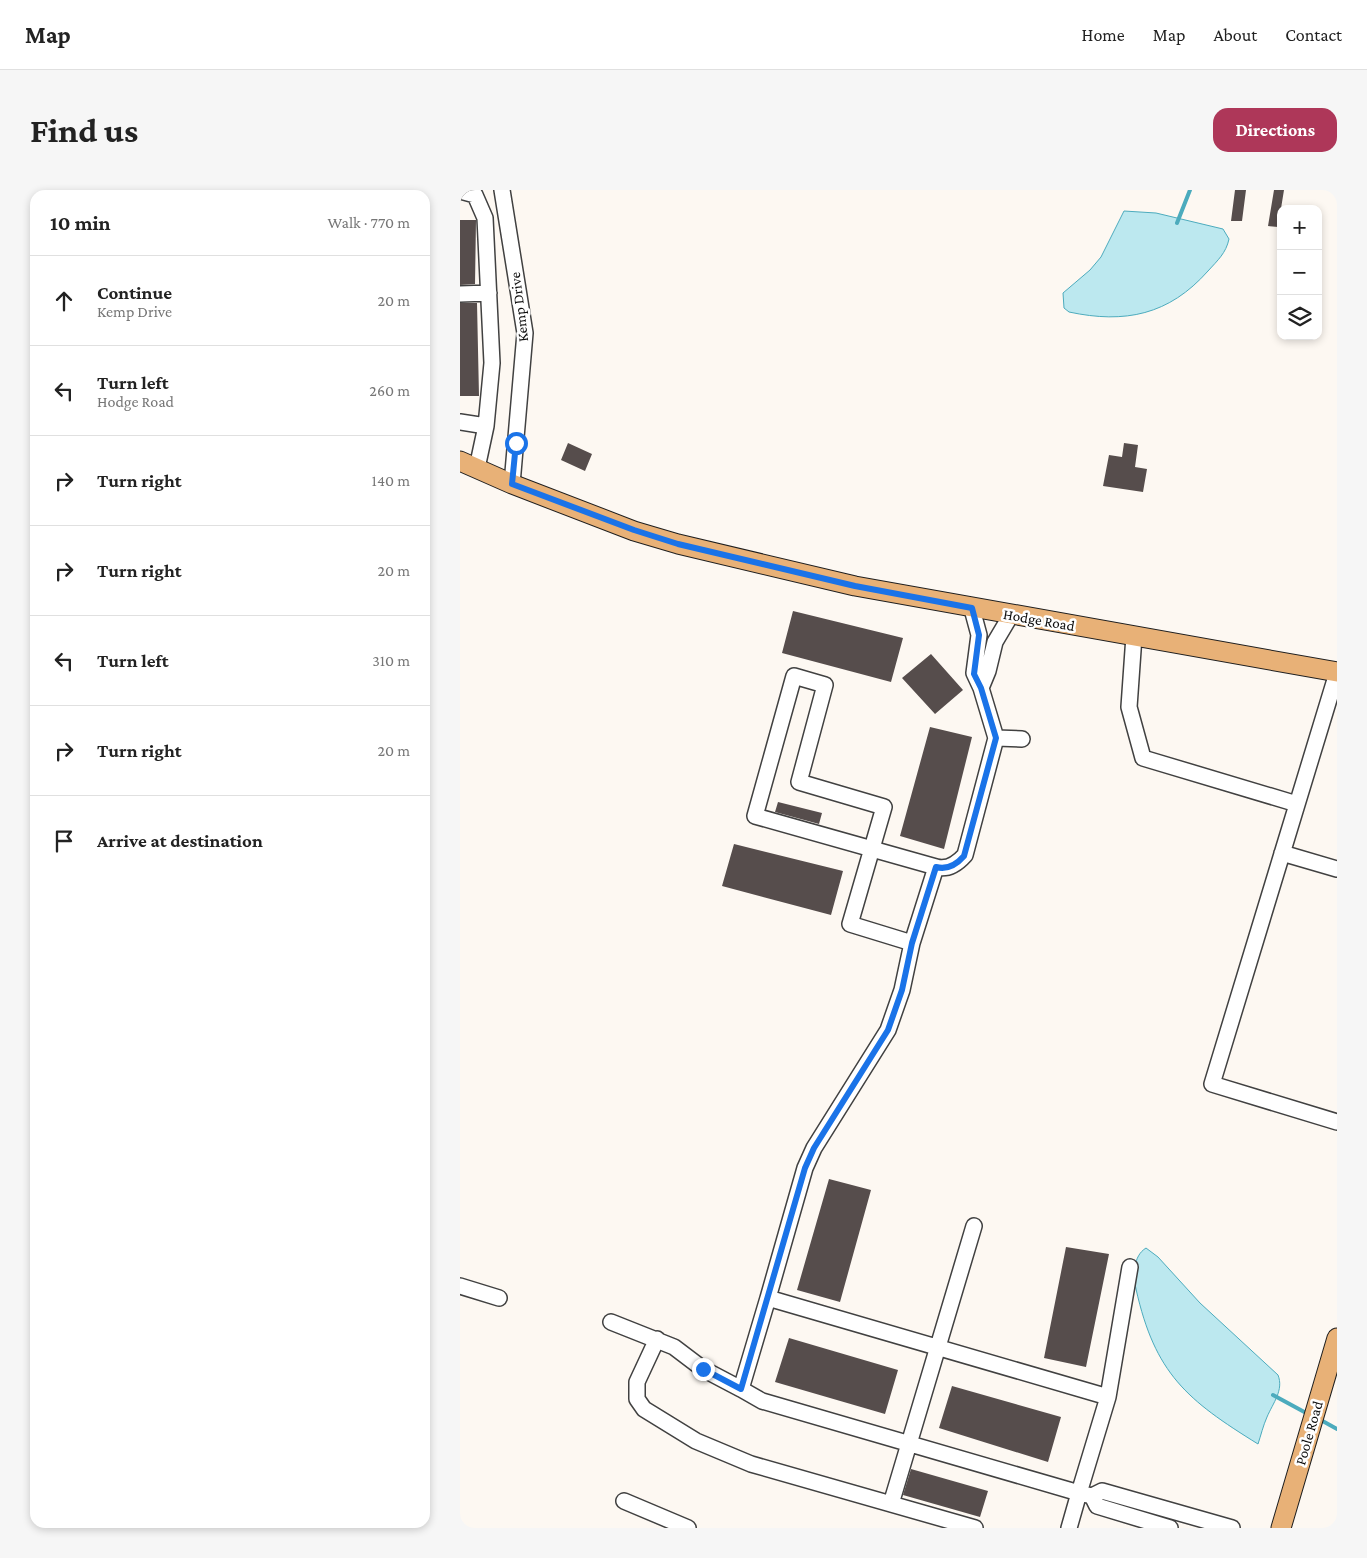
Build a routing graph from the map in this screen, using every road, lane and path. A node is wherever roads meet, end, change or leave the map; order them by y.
1 (460, 191) edge
2 (500, 193) edge
3 (489, 293) junction
4 (460, 294) edge
5 (460, 422) edge
6 (486, 426) junction
7 (468, 465) edge
8 (512, 484) junction
9 (972, 608) junction
10 (1011, 615) junction
11 (1134, 636) junction
12 (1337, 672) edge
13 (981, 688) junction
14 (996, 738) junction
15 (1022, 739) dead end
16 (1297, 804) junction
17 (872, 850) junction
18 (1282, 853) junction
19 (936, 867) junction
20 (1337, 869) edge
21 (912, 943) junction
22 (1337, 1122) edge
23 (974, 1226) dead end
24 (1130, 1267) dead end
25 (460, 1286) edge
26 (499, 1298) dead end
27 (768, 1298) junction
28 (611, 1322) dead end
29 (1337, 1338) edge
30 (657, 1339) junction
31 (936, 1347) junction
32 (741, 1389) junction
33 (1108, 1397) junction
34 (908, 1444) junction
35 (1086, 1495) junction
36 (624, 1501) dead end
37 (891, 1504) junction
38 (688, 1528) edge
39 (975, 1528) edge
40 (1069, 1528) edge
41 (1170, 1528) edge
42 (1232, 1528) edge
43 (1281, 1528) edge

1 - 3 street
2 - 8 street, Kemp Drive
3 - 4 street
3 - 6 street
5 - 6 street
6 - 7 street
7 - 8 main road, Hodge Road
8 - 9 main road, Hodge Road
9 - 10 main road, Hodge Road
9 - 13 street
10 - 11 main road, Hodge Road
10 - 13 street
11 - 12 main road, Hodge Road
11 - 16 street
12 - 16 street
13 - 14 street
14 - 15 street
14 - 19 street
16 - 18 street
17 - 17 street
17 - 19 street
17 - 21 street
18 - 20 street
18 - 22 street
19 - 21 street
21 - 27 street
23 - 31 street
24 - 33 street
25 - 26 street
27 - 31 street
27 - 32 street
28 - 30 street
29 - 43 main road, Poole Road
30 - 32 street
30 - 37 street
31 - 33 street
31 - 34 street
32 - 34 street
33 - 35 street
34 - 35 street
34 - 37 street
35 - 40 street
35 - 41 street
35 - 42 street
36 - 38 street
37 - 39 street

